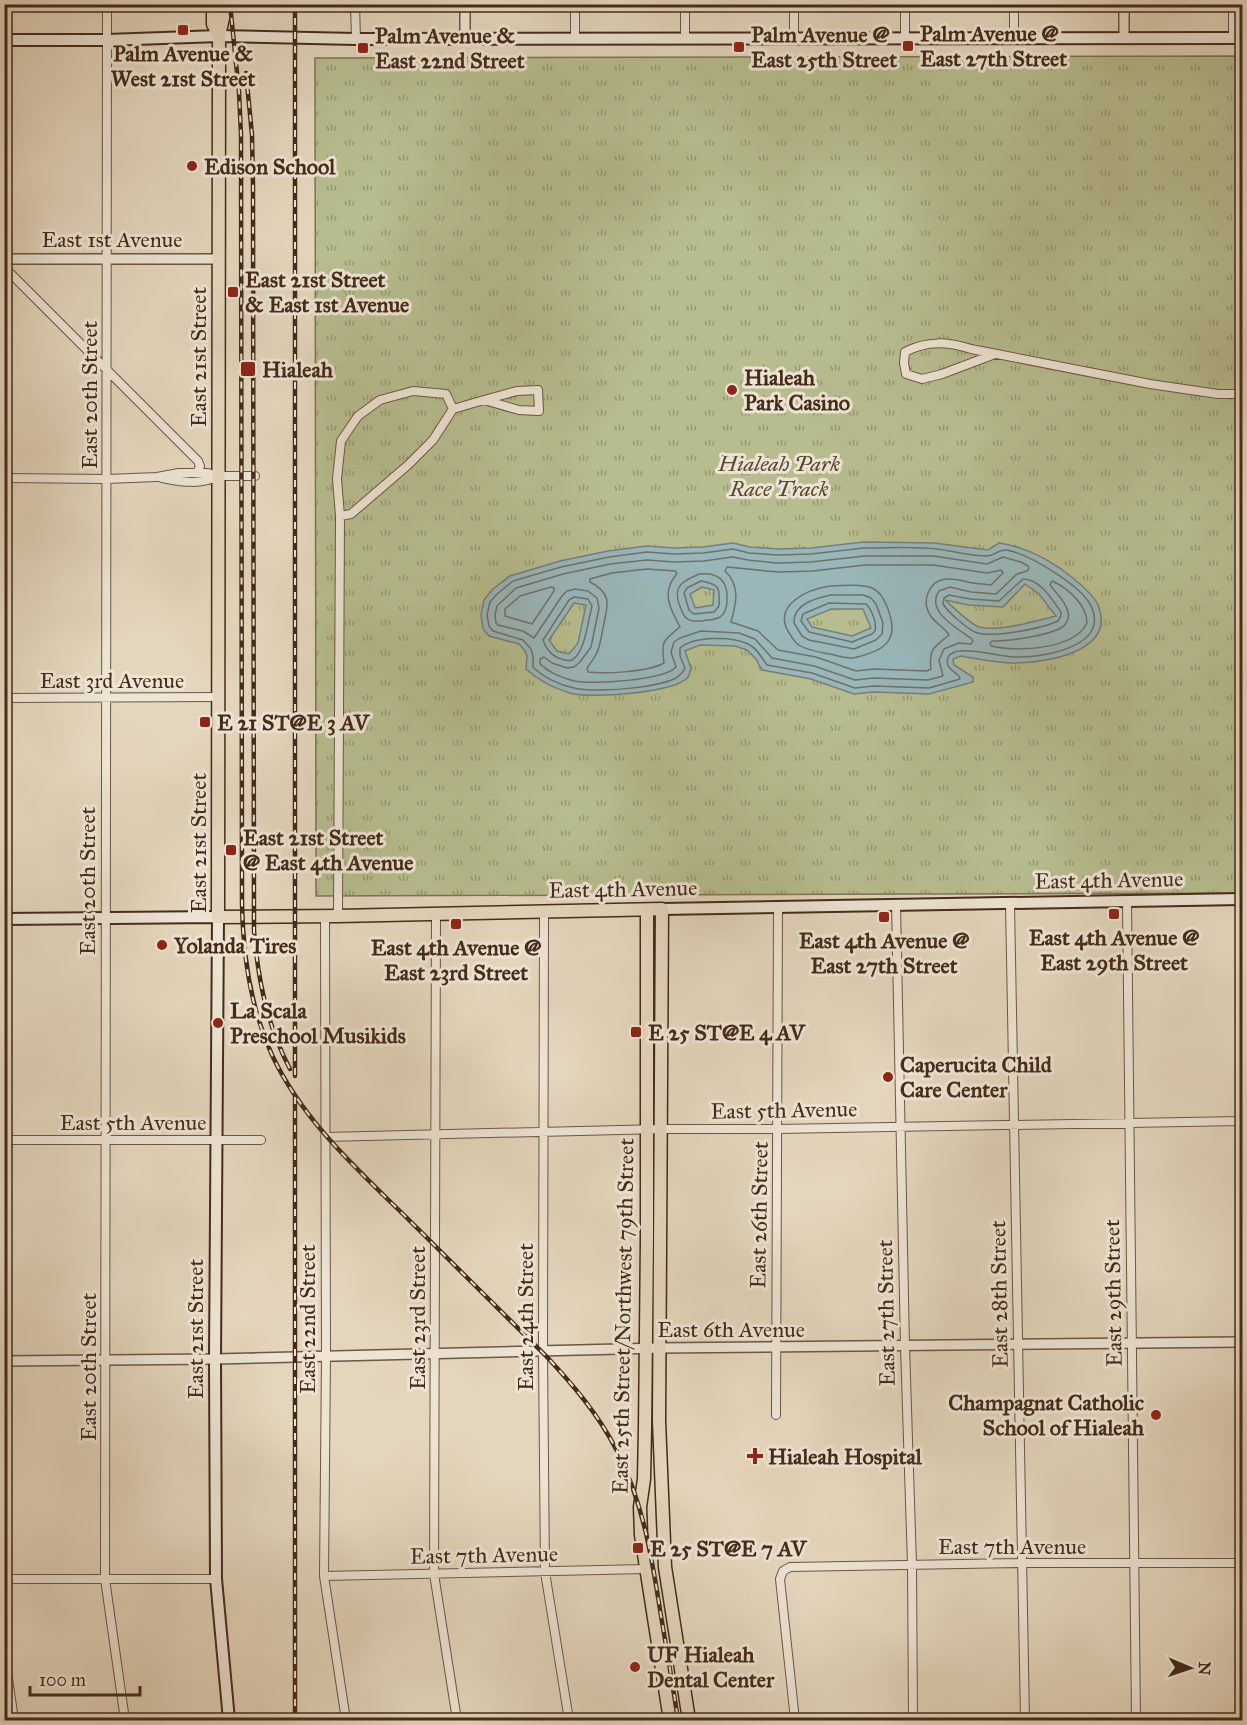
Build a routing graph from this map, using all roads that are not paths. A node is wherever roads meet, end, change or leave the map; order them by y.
1 (107, 4) edge
2 (213, 4) edge
3 (224, 4) edge
4 (356, 4) edge
5 (465, 4) edge
6 (575, 4) edge
7 (685, 4) edge
8 (794, 4) edge
9 (905, 4) edge
10 (1014, 4) edge
11 (1124, 4) edge
12 (1233, 4) edge
13 (219, 36) junction
14 (465, 38) junction
15 (575, 38) junction
16 (685, 38) junction
17 (794, 38) junction
18 (905, 38) junction
19 (1014, 38) junction
20 (1124, 38) junction
21 (1238, 38) edge
22 (356, 39) junction
23 (4, 40) edge
24 (107, 40) junction
25 (4, 259) edge
26 (107, 259) junction
27 (219, 259) junction
28 (4, 267) edge
29 (995, 354) junction
30 (107, 369) junction
31 (1242, 394) edge
32 (484, 400) junction
33 (453, 409) junction
34 (197, 473) junction
35 (219, 476) junction
36 (255, 476) dead end
37 (157, 477) junction
38 (4, 478) edge
39 (106, 479) junction
40 (340, 516) junction
41 (219, 697) junction
42 (4, 698) edge
43 (105, 698) junction
44 (1242, 899) edge
45 (1127, 901) junction
46 (1010, 903) junction
47 (896, 904) junction
48 (778, 907) junction
49 (662, 909) junction
50 (647, 910) junction
51 (544, 912) junction
52 (436, 914) junction
53 (331, 916) junction
54 (218, 917) junction
55 (4, 919) edge
56 (105, 919) junction
57 (1242, 1121) edge
58 (1129, 1122) junction
59 (1014, 1124) junction
60 (900, 1126) junction
61 (662, 1129) junction
62 (778, 1129) junction
63 (647, 1130) junction
64 (544, 1132) junction
65 (435, 1135) junction
66 (325, 1137) junction
67 (4, 1140) edge
68 (106, 1140) junction
69 (218, 1140) junction
70 (261, 1140) dead end
71 (1242, 1342) edge
72 (1132, 1343) junction
73 (1018, 1345) junction
74 (905, 1346) junction
75 (660, 1348) junction
76 (775, 1348) junction
77 (646, 1349) junction
78 (543, 1352) junction
79 (436, 1353) junction
80 (326, 1356) junction
81 (215, 1359) junction
82 (4, 1360) edge
83 (105, 1360) junction
84 (776, 1415) dead end
85 (1022, 1563) junction
86 (1242, 1563) edge
87 (912, 1564) junction
88 (1134, 1564) junction
89 (646, 1569) junction
90 (545, 1572) junction
91 (434, 1574) junction
92 (324, 1576) junction
93 (4, 1579) edge
94 (105, 1579) junction
95 (216, 1579) junction
96 (4, 1651) edge
97 (14, 1720) edge
98 (125, 1720) edge
99 (229, 1720) edge
100 (346, 1720) edge
101 (457, 1720) edge
102 (569, 1720) edge
103 (670, 1720) edge
104 (689, 1720) edge
105 (795, 1720) edge
106 (913, 1720) edge
107 (1024, 1720) edge
108 (1136, 1720) edge

1 - 24 street, East 20th Street
2 - 13 main road
3 - 13 main road
4 - 22 street
5 - 14 street
6 - 15 street
7 - 16 street
8 - 17 street
9 - 18 street
10 - 19 street
11 - 20 street
12 - 21 street
13 - 22 main road
13 - 24 main road
13 - 27 main road, East 21st Street
14 - 15 main road
14 - 22 main road
15 - 16 main road
16 - 17 main road
17 - 18 main road
18 - 19 main road
19 - 20 main road
20 - 21 main road
23 - 24 main road
24 - 26 street, East 20th Street
25 - 26 street, East 1st Avenue
26 - 27 street, East 1st Avenue
26 - 30 street, East 20th Street
27 - 35 main road, East 21st Street
28 - 30 street
29 - 29 street
29 - 31 street
30 - 34 street
30 - 39 street, East 20th Street
32 - 32 street
32 - 33 street
33 - 40 street
33 - 40 street, East 22nd Street
34 - 35 street
34 - 37 street
35 - 36 street
35 - 37 street
35 - 41 main road, East 21st Street
37 - 39 street
38 - 39 street
39 - 43 street, East 20th Street
40 - 53 street, East 22nd Street
41 - 43 street, East 3rd Avenue
41 - 54 main road, East 21st Street
42 - 43 street, East 3rd Avenue
43 - 56 street, East 20th Street
44 - 45 main road, East 4th Avenue
45 - 46 main road, East 4th Avenue
45 - 58 street, East 29th Street
46 - 47 main road, East 4th Avenue
46 - 59 street, East 28th Street
47 - 48 main road, East 4th Avenue
47 - 60 street, East 27th Street
48 - 49 main road, East 4th Avenue
48 - 62 street, East 26th Street
49 - 50 main road, East 4th Avenue
49 - 61 main road, East 25th Street/Northwest 79th Street
50 - 51 main road, East 4th Avenue
50 - 63 main road, East 25th Street/Northwest 79th Street
51 - 52 main road, East 4th Avenue
51 - 64 street, East 24th Street
52 - 53 main road, East 4th Avenue
52 - 65 street, East 23rd Street
53 - 54 main road, East 4th Avenue
53 - 66 street, East 22nd Street
54 - 56 main road, East 4th Avenue
54 - 69 main road, East 21st Street
55 - 56 main road, East 4th Avenue
56 - 68 street, East 20th Street
57 - 58 street, East 5th Avenue
58 - 59 street, East 5th Avenue
58 - 72 street, East 29th Street
59 - 60 street, East 5th Avenue
59 - 73 street, East 28th Street
60 - 62 street, East 5th Avenue
60 - 74 street, East 27th Street
61 - 62 street, East 5th Avenue
61 - 63 street, East 5th Avenue
61 - 75 main road, East 25th Street/Northwest 79th Street
62 - 76 street, East 26th Street
63 - 64 street, East 5th Avenue
63 - 77 main road, East 25th Street/Northwest 79th Street
64 - 65 street, East 5th Avenue
64 - 78 street, East 24th Street
65 - 66 street, East 5th Avenue
65 - 79 street, East 23rd Street
66 - 80 street, East 22nd Street
67 - 68 street, East 5th Avenue
68 - 69 street, East 5th Avenue
68 - 83 street, East 20th Street
69 - 70 street, East 5th Avenue
69 - 81 main road, East 21st Street
71 - 72 street, East 6th Avenue
72 - 73 street, East 6th Avenue
72 - 88 street, East 29th Street
73 - 74 street, East 6th Avenue
73 - 85 street, East 28th Street
74 - 76 street, East 6th Avenue
74 - 87 street, East 27th Street
75 - 76 street, East 6th Avenue
75 - 77 street, East 6th Avenue
75 - 104 main road, East 25th Street/Northwest 79th Street
76 - 84 street, East 26th Street
77 - 78 street, East 6th Avenue
77 - 89 main road, East 25th Street/Northwest 79th Street
78 - 79 street, East 6th Avenue
78 - 90 street, East 24th Street
79 - 80 street, East 6th Avenue
79 - 91 street, East 23rd Street
80 - 81 street, East 6th Avenue
80 - 92 street, East 22nd Street
81 - 83 street, East 6th Avenue
81 - 95 main road, East 21st Street
82 - 83 street, East 6th Avenue
83 - 94 street, East 20th Street
85 - 87 street, East 7th Avenue
85 - 88 street, East 7th Avenue
85 - 107 street, East 28th Street
86 - 88 street, East 7th Avenue
87 - 105 street, East 7th Avenue
87 - 106 street, East 27th Street
88 - 108 street, East 29th Street
89 - 90 street, East 7th Avenue
89 - 103 main road, East 25th Street/Northwest 79th Street
90 - 91 street, East 7th Avenue
90 - 102 street, East 24th Street
91 - 92 street, East 7th Avenue
91 - 101 street, East 23rd Street
92 - 100 street, East 22nd Street
93 - 94 street
94 - 95 street
94 - 98 street, East 20th Street
95 - 99 main road, East 21st Street
96 - 97 street

